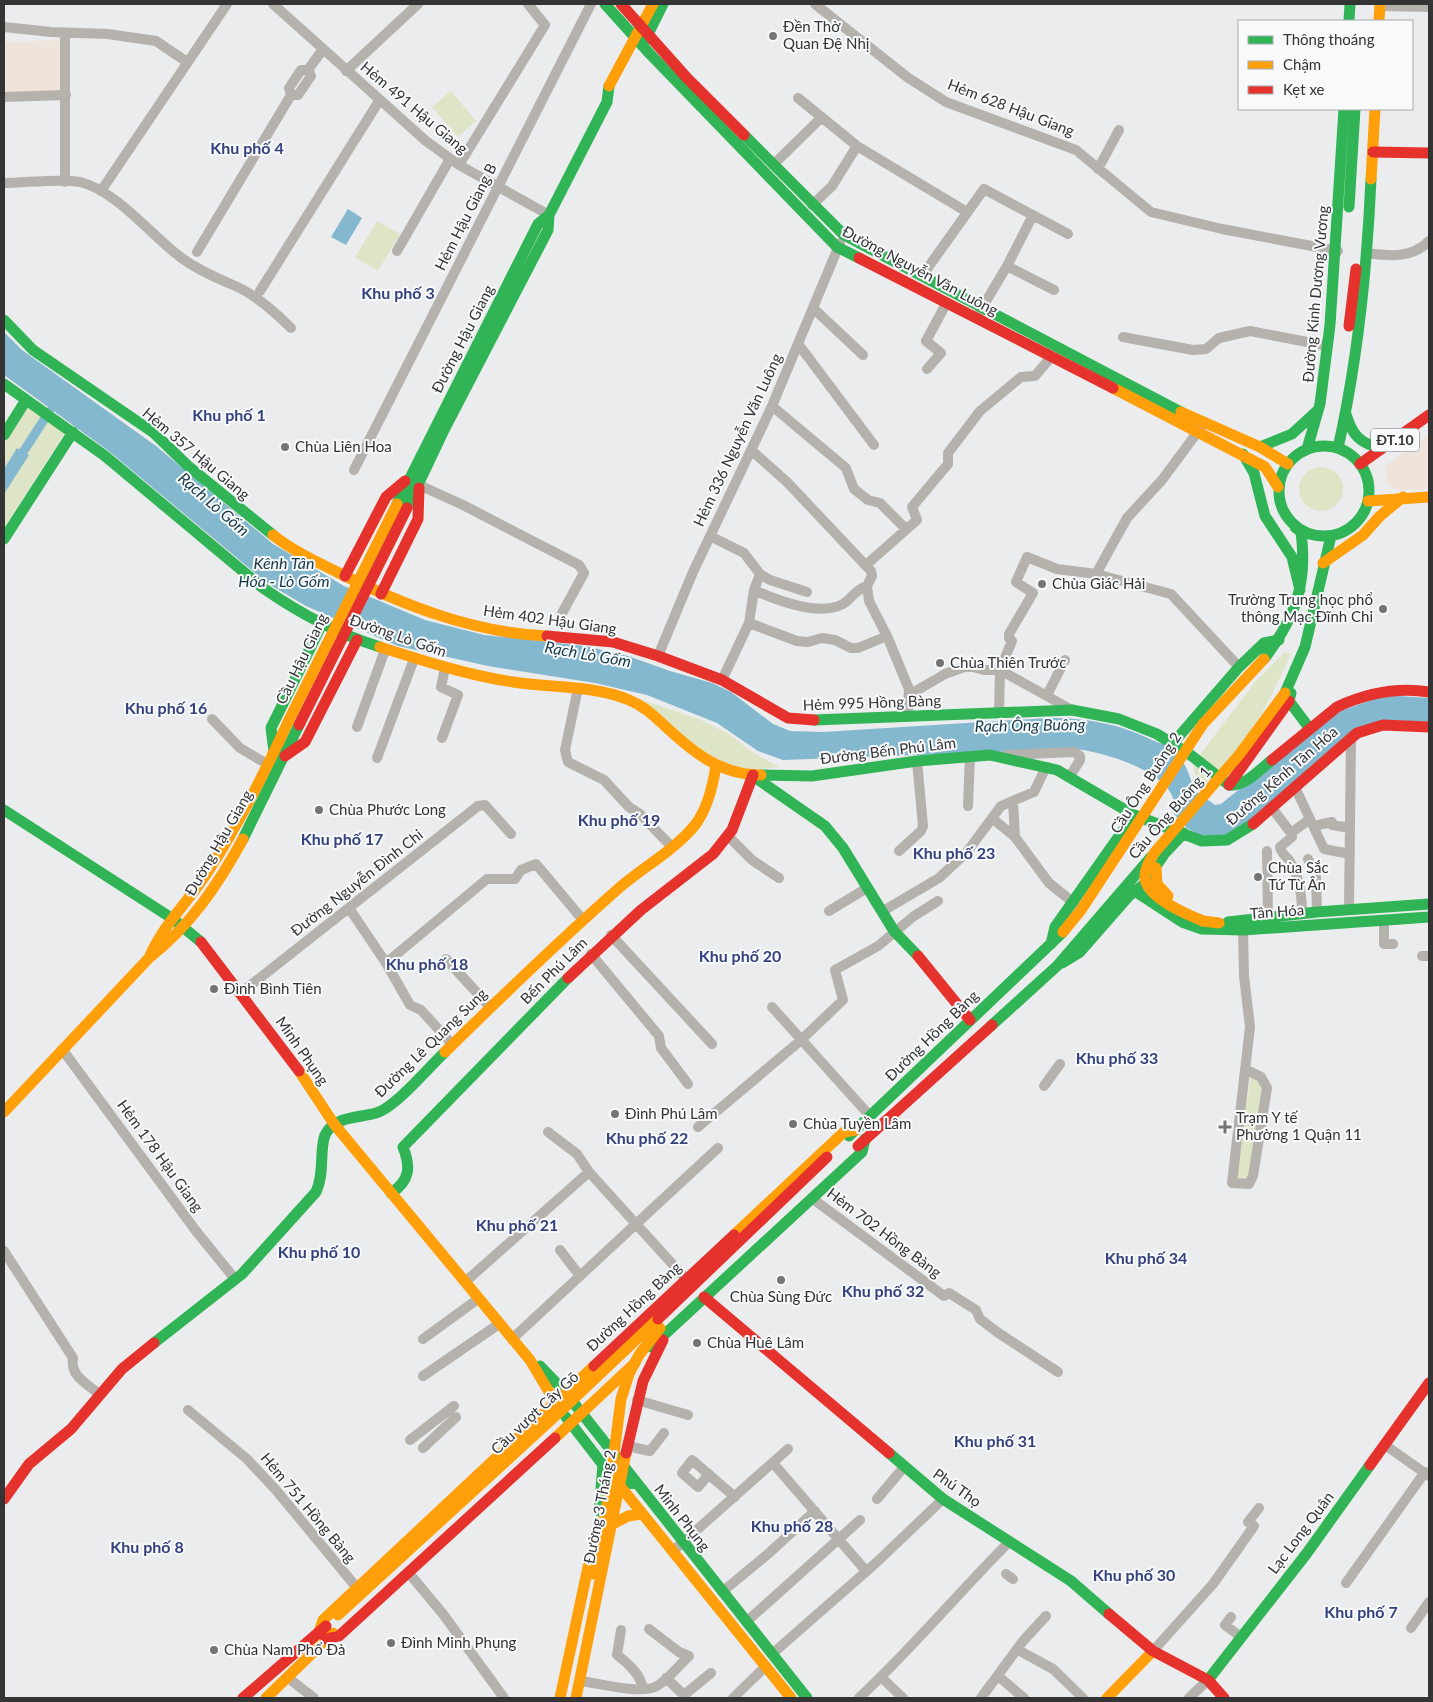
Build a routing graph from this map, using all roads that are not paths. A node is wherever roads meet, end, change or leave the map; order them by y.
1 (228, 4) edge
2 (273, 4) edge
3 (418, 4) edge
4 (528, 4) edge
5 (591, 4) edge
6 (605, 4) edge
7 (620, 4) edge
8 (653, 4) edge
9 (663, 4) edge
10 (815, 4) edge
11 (1350, 4) edge
12 (1358, 4) edge
13 (1376, 5) edge
14 (1429, 7) edge
15 (1349, 20) edge
16 (1358, 20) edge
17 (1370, 20) edge
18 (1380, 20) edge
19 (4, 27) edge
20 (65, 33) junction
21 (641, 36) junction
22 (323, 49) junction
23 (187, 62) junction
24 (346, 70) junction
25 (66, 95) junction
26 (4, 97) edge
27 (798, 98) dead end
28 (379, 101) junction
29 (1344, 110) edge
30 (1354, 110) edge
31 (1365, 110) edge
32 (1375, 110) edge
33 (821, 118) junction
34 (1119, 130) dead end
35 (857, 146) junction
36 (1357, 152) junction
37 (1429, 153) edge
38 (450, 159) junction
39 (459, 165) junction
40 (773, 165) junction
41 (1098, 169) junction
42 (65, 182) junction
43 (4, 183) edge
44 (497, 187) junction
45 (101, 191) junction
46 (812, 205) junction
47 (967, 212) junction
48 (1033, 215) junction
49 (549, 216) junction
50 (1068, 234) dead end
51 (844, 235) junction
52 (1429, 241) edge
53 (837, 247) junction
54 (397, 251) dead end
55 (1338, 251) junction
56 (197, 252) dead end
57 (1366, 253) junction
58 (1007, 266) junction
59 (922, 276) junction
60 (1054, 290) dead end
61 (260, 291) dead end
62 (946, 304) junction
63 (983, 307) junction
64 (813, 308) junction
65 (976, 319) junction
66 (4, 320) edge
67 (291, 328) dead end
68 (1123, 337) dead end
69 (799, 345) junction
70 (1328, 346) junction
71 (863, 356) dead end
72 (1051, 357) junction
73 (927, 370) dead end
74 (4, 384) edge
75 (26, 400) junction
76 (772, 406) junction
77 (1319, 408) junction
78 (1346, 414) junction
79 (1429, 415) edge
80 (1429, 425) edge
81 (1202, 428) junction
82 (72, 432) junction
83 (4, 435) edge
84 (874, 445) dead end
85 (1260, 447) junction
86 (1334, 447) junction
87 (1311, 448) junction
88 (1382, 448) junction
89 (751, 450) junction
90 (1243, 454) junction
91 (1288, 464) junction
92 (1362, 468) junction
93 (354, 470) dead end
94 (413, 482) junction
95 (1278, 487) junction
96 (1403, 497) junction
97 (1429, 497) edge
98 (1368, 502) junction
99 (402, 506) joint
100 (1293, 525) junction
101 (905, 528) junction
102 (710, 536) junction
103 (1331, 536) junction
104 (4, 539) edge
105 (1323, 563) junction
106 (866, 565) junction
107 (760, 574) junction
108 (1096, 574) junction
109 (345, 576) junction
110 (867, 586) junction
111 (754, 590) junction
112 (1300, 590) junction
113 (807, 592) dead end
114 (381, 594) junction
115 (560, 617) dead end
116 (748, 623) junction
117 (322, 624) junction
118 (886, 636) junction
119 (357, 640) junction
120 (1279, 640) junction
121 (385, 650) junction
122 (658, 656) junction
123 (414, 659) junction
124 (1065, 660) dead end
125 (1238, 667) junction
126 (445, 668) junction
127 (1000, 670) junction
128 (722, 680) junction
129 (578, 688) junction
130 (1429, 692) edge
131 (909, 695) junction
132 (1047, 695) junction
133 (1287, 697) junction
134 (1072, 710) junction
135 (999, 713) junction
136 (908, 717) junction
137 (212, 719) dead end
138 (294, 723) joint
139 (357, 727) dead end
140 (1429, 727) edge
141 (1310, 729) junction
142 (1351, 737) junction
143 (442, 738) dead end
144 (1174, 742) junction
145 (279, 754) junction
146 (990, 755) junction
147 (970, 756) junction
148 (377, 758) dead end
149 (917, 761) junction
150 (267, 764) junction
151 (716, 765) junction
152 (1046, 768) junction
153 (752, 775) junction
154 (1070, 776) junction
155 (1229, 785) junction
156 (1295, 787) junction
157 (1013, 802) junction
158 (968, 806) dead end
159 (1272, 808) junction
160 (4, 810) edge
161 (1134, 815) junction
162 (993, 819) junction
163 (1312, 823) junction
164 (1350, 828) junction
165 (1184, 833) junction
166 (1292, 833) junction
167 (511, 834) dead end
168 (728, 836) junction
169 (1016, 837) junction
170 (671, 846) junction
171 (899, 851) dead end
172 (1267, 851) dead end
173 (1350, 854) junction
174 (1308, 859) dead end
175 (1157, 860) junction
176 (778, 878) dead end
177 (867, 888) junction
178 (1132, 894) junction
179 (938, 901) dead end
180 (1074, 903) junction
181 (1429, 904) edge
182 (349, 908) junction
183 (1349, 909) junction
184 (829, 911) dead end
185 (883, 911) junction
186 (1316, 912) junction
187 (1302, 914) junction
188 (1268, 917) junction
189 (1429, 917) edge
190 (173, 919) junction
191 (583, 920) junction
192 (1384, 920) junction
193 (1219, 923) junction
194 (184, 927) junction
195 (1243, 930) junction
196 (894, 931) junction
197 (1063, 932) joint
198 (611, 935) junction
199 (1051, 944) junction
200 (1392, 944) dead end
201 (1073, 949) joint
202 (591, 954) junction
203 (149, 958) junction
204 (446, 958) dead end
205 (386, 963) junction
206 (1057, 966) junction
207 (242, 992) junction
208 (490, 1007) junction
209 (772, 1007) dead end
210 (970, 1020) junction
211 (800, 1040) junction
212 (452, 1044) junction
213 (712, 1044) dead end
214 (62, 1049) junction
215 (1060, 1064) dead end
216 (1245, 1069) junction
217 (688, 1084) dead end
218 (1044, 1086) dead end
219 (4, 1112) edge
220 (870, 1116) junction
221 (334, 1124) junction
222 (698, 1127) dead end
223 (856, 1130) junction
224 (548, 1132) dead end
225 (865, 1139) junction
226 (718, 1148) dead end
227 (831, 1162) junction
228 (588, 1172) junction
229 (391, 1193) junction
230 (812, 1199) junction
231 (637, 1224) junction
232 (560, 1250) dead end
233 (4, 1251) edge
234 (580, 1276) junction
235 (685, 1278) junction
236 (235, 1279) junction
237 (465, 1282) junction
238 (704, 1297) junction
239 (478, 1299) junction
240 (499, 1324) junction
241 (665, 1328) junction
242 (423, 1339) dead end
243 (512, 1339) junction
244 (616, 1344) junction
245 (530, 1360) junction
246 (634, 1364) junction
247 (1058, 1372) dead end
248 (423, 1376) dead end
249 (1429, 1383) edge
250 (565, 1392) junction
251 (98, 1394) junction
252 (637, 1400) junction
253 (555, 1402) junction
254 (188, 1410) dead end
255 (582, 1414) junction
256 (688, 1415) dead end
257 (571, 1424) junction
258 (664, 1434) dead end
259 (410, 1440) dead end
260 (1385, 1445) junction
261 (627, 1446) junction
262 (422, 1448) dead end
263 (788, 1449) dead end
264 (773, 1463) junction
265 (603, 1465) junction
266 (624, 1467) junction
267 (904, 1467) junction
268 (709, 1474) dead end
269 (1427, 1474) edge
270 (636, 1482) junction
271 (619, 1485) junction
272 (602, 1491) junction
273 (736, 1497) junction
274 (4, 1498) edge
275 (877, 1499) dead end
276 (943, 1499) junction
277 (1259, 1508) dead end
278 (814, 1511) junction
279 (642, 1514) junction
280 (860, 1520) dead end
281 (613, 1524) junction
282 (839, 1539) junction
283 (1009, 1542) junction
284 (682, 1543) junction
285 (672, 1551) junction
286 (866, 1571) junction
287 (408, 1572) junction
288 (1346, 1583) dead end
289 (356, 1588) junction
290 (722, 1592) junction
291 (1429, 1602) edge
292 (1046, 1616) dead end
293 (1231, 1617) dead end
294 (341, 1618) junction
295 (746, 1622) junction
296 (1411, 1628) dead end
297 (649, 1629) dead end
298 (621, 1630) dead end
299 (323, 1635) junction
300 (1241, 1637) junction
301 (1018, 1650) junction
302 (1153, 1651) junction
303 (772, 1654) junction
304 (766, 1666) junction
305 (711, 1673) dead end
306 (998, 1676) junction
307 (287, 1677) junction
308 (666, 1678) junction
309 (882, 1678) junction
310 (1208, 1680) junction
311 (580, 1681) junction
312 (643, 1688) junction
313 (243, 1698) edge
314 (266, 1698) edge
315 (314, 1698) edge
316 (504, 1698) edge
317 (560, 1698) edge
318 (569, 1698) edge
319 (576, 1698) edge
320 (733, 1698) edge
321 (791, 1698) edge
322 (807, 1698) edge
323 (859, 1698) edge
324 (903, 1698) edge
325 (981, 1698) edge
326 (1024, 1698) edge
327 (1083, 1698) edge
328 (1106, 1698) edge
329 (1189, 1698) edge
330 (1224, 1698) edge

1 - 23 street
2 - 22 street, Hẻm 491 Hậu Giang
3 - 24 street
4 - 39 street
5 - 44 street, Hẻm Hậu Giang B
6 - 21 main road, Đường Nguyễn Văn Luông
7 - 21 main road, Đường Nguyễn Văn Luông
8 - 21 main road, Đường Hậu Giang
9 - 21 main road, Đường Hậu Giang
10 - 41 street, Hẻm 628 Hậu Giang
11 - 15 main road
12 - 16 main road
13 - 14 street
13 - 17 main road
13 - 18 main road
19 - 20 street
20 - 23 street
20 - 25 street
21 - 40 main road, Đường Nguyễn Văn Luông
21 - 49 main road, Đường Hậu Giang
21 - 53 main road, Đường Nguyễn Văn Luông
22 - 24 street, Hẻm 491 Hậu Giang
22 - 56 street
23 - 45 street
24 - 28 street, Hẻm 491 Hậu Giang
25 - 26 street
25 - 42 street
27 - 33 street
28 - 38 street, Hẻm 491 Hậu Giang
28 - 61 street
29 - 36 main road, Đường Kinh Dương Vương
30 - 36 main road, Đường Kinh Dương Vương
31 - 36 main road, Đường Kinh Dương Vương
32 - 36 main road, Đường Kinh Dương Vương
33 - 35 street
33 - 40 street
34 - 41 street
35 - 46 street
35 - 47 street
36 - 37 main road
36 - 55 main road, Đường Kinh Dương Vương
36 - 57 main road, Đường Kinh Dương Vương
36 - 86 main road, Đường Kinh Dương Vương
36 - 87 main road, Đường Kinh Dương Vương
38 - 39 street, Hẻm 491 Hậu Giang
38 - 54 street
39 - 44 street, Hẻm 491 Hậu Giang
40 - 46 main road, Đường Nguyễn Văn Luông
41 - 55 street
42 - 43 street
42 - 45 street
44 - 49 street, Hẻm 491 Hậu Giang
44 - 93 street, Hẻm Hậu Giang B
45 - 67 street
46 - 51 main road, Đường Nguyễn Văn Luông
47 - 48 street
47 - 59 street
48 - 50 street
48 - 58 street
49 - 94 main road, Đường Hậu Giang
51 - 53 street, Hẻm 336 Nguyễn Văn Luông
51 - 59 main road, Đường Nguyễn Văn Luông
52 - 57 street
53 - 62 main road, Đường Nguyễn Văn Luông
53 - 64 street, Hẻm 336 Nguyễn Văn Luông
55 - 70 main road, Đường Kinh Dương Vương
57 - 78 main road, Đường Kinh Dương Vương
58 - 60 street
58 - 63 street
59 - 63 main road, Đường Nguyễn Văn Luông
62 - 65 main road, Đường Nguyễn Văn Luông
62 - 73 street
63 - 65 street
63 - 81 main road, Đường Nguyễn Văn Luông
64 - 69 street, Hẻm 336 Nguyễn Văn Luông
64 - 71 street
65 - 72 main road, Đường Nguyễn Văn Luông
66 - 109 main road, Hẻm 357 Hậu Giang
68 - 70 street
69 - 76 street, Hẻm 336 Nguyễn Văn Luông
69 - 84 street
70 - 77 main road, Đường Kinh Dương Vương
72 - 81 main road, Đường Nguyễn Văn Luông
72 - 101 street
74 - 75 main road, Đường Lò Gốm
75 - 82 main road, Đường Lò Gốm
75 - 83 main road
76 - 89 street, Hẻm 336 Nguyễn Văn Luông
76 - 101 street
77 - 85 main road
77 - 87 main road, Đường Kinh Dương Vương
78 - 86 main road, Đường Kinh Dương Vương
78 - 88 main road
79 - 88 main road, ĐT.10
80 - 92 main road, ĐT.10
81 - 85 main road, Đường Nguyễn Văn Luông
81 - 90 main road, Đường Nguyễn Văn Luông
81 - 108 street
82 - 104 main road
82 - 117 main road, Đường Lò Gốm
85 - 91 main road, Đường Nguyễn Văn Luông
86 - 87 main road
86 - 92 main road
87 - 91 main road
88 - 92 main road, ĐT.10
89 - 102 street, Hẻm 336 Nguyễn Văn Luông
89 - 106 street
90 - 95 main road, Đường Nguyễn Văn Luông
90 - 112 main road
91 - 95 main road
92 - 98 main road
94 - 99 main road, Đường Hậu Giang
94 - 109 main road, Đường Hậu Giang
94 - 114 main road, Đường Hậu Giang
94 - 115 street
95 - 100 main road
96 - 97 main road
96 - 98 main road
96 - 105 main road
98 - 103 main road
99 - 138 main road, Cầu Hậu Giang, bridge
100 - 103 main road
100 - 112 main road
101 - 106 street
102 - 107 street
102 - 122 street, Hẻm 336 Nguyễn Văn Luông
103 - 105 main road
105 - 133 main road
106 - 110 street
107 - 111 street
107 - 113 street
108 - 125 street
108 - 127 street
109 - 114 main road, Hẻm 357 Hậu Giang
110 - 111 street
110 - 118 street
111 - 116 street
112 - 120 main road
114 - 122 main road, Hẻm 402 Hậu Giang
116 - 118 street
116 - 128 street
117 - 119 main road, Đường Lò Gốm
117 - 145 main road
118 - 131 street
119 - 121 main road, Đường Lò Gốm
119 - 145 main road, Đường Hậu Giang
120 - 125 main road
120 - 197 main road, Cầu Ông Buông 2, bridge
121 - 123 main road, Đường Lò Gốm
121 - 139 street
122 - 128 main road, Hẻm 995 Hồng Bàng
123 - 126 main road, Đường Lò Gốm
123 - 148 street
124 - 132 street
125 - 144 main road
126 - 129 main road, Đường Lò Gốm
126 - 143 street
127 - 131 street, Hẻm 995 Hồng Bàng
127 - 132 street, Hẻm 995 Hồng Bàng
127 - 135 street
128 - 136 main road, Hẻm 995 Hồng Bàng
129 - 151 main road, Đường Lò Gốm
129 - 170 street
130 - 141 main road, Đường Kênh Tân Hóa
131 - 136 street
132 - 134 street, Hẻm 995 Hồng Bàng
133 - 141 main road
133 - 155 main road
133 - 175 main road, Cầu Ông Buông 1, bridge
134 - 135 main road, Hẻm 995 Hồng Bàng
134 - 144 main road, Hẻm 995 Hồng Bàng
135 - 136 main road, Hẻm 995 Hồng Bàng
137 - 150 street
138 - 145 main road, Đường Hậu Giang
140 - 142 main road, Đường Kênh Tân Hóa
141 - 155 main road, Đường Kênh Tân Hóa
142 - 156 main road, Đường Kênh Tân Hóa
142 - 164 street
144 - 155 main road, Hẻm 995 Hồng Bàng
145 - 150 main road, Đường Hậu Giang
145 - 194 main road, Đường Hậu Giang
146 - 147 main road, Đường Bến Phú Lâm
146 - 152 main road, Đường Bến Phú Lâm
146 - 154 street
147 - 149 main road, Đường Bến Phú Lâm
147 - 158 street
149 - 153 main road, Đường Bến Phú Lâm
149 - 171 street
150 - 190 main road, Đường Hậu Giang
151 - 153 main road, Đường Lò Gốm
151 - 170 main road, Đường Lê Quang Sung
152 - 154 main road, Đường Bến Phú Lâm
152 - 157 street
153 - 168 main road, Bến Phú Lâm
153 - 177 main road
154 - 161 main road, Đường Bến Phú Lâm
156 - 159 main road, Đường Kênh Tân Hóa
156 - 163 street
157 - 162 street
157 - 169 street
159 - 165 main road, Đường Kênh Tân Hóa
159 - 166 street
160 - 190 main road, Minh Phụng
161 - 165 main road, Đường Kênh Tân Hóa
161 - 180 main road, Đường Hồng Bàng
162 - 169 street
162 - 185 street
163 - 164 street
163 - 166 street
163 - 173 street
164 - 173 street
165 - 175 main road, Đường Hồng Bàng
166 - 187 street
167 - 182 street, Đường Nguyễn Đình Chi
168 - 176 street
168 - 198 main road, Bến Phú Lâm
169 - 180 street
170 - 191 main road, Đường Lê Quang Sung
172 - 188 street
173 - 183 street
174 - 186 street
175 - 178 main road, Đường Hồng Bàng
175 - 193 main road
175 - 193 main road, Tân Hóa, bridge
175 - 201 main road, Cầu Ông Buông 1, bridge
177 - 184 street
177 - 185 main road
178 - 195 main road, Tân Hóa
178 - 206 main road, Đường Hồng Bàng
179 - 196 street
180 - 199 main road, Đường Hồng Bàng
181 - 183 main road, Tân Hóa
182 - 205 street
182 - 207 street, Đường Nguyễn Đình Chi
183 - 186 main road, Tân Hóa
185 - 196 main road
186 - 187 main road, Tân Hóa
187 - 188 main road, Tân Hóa
188 - 193 main road, Tân Hóa
189 - 192 main road, Tân Hóa
190 - 194 main road, Minh Phụng
190 - 203 main road, Đường Hậu Giang
191 - 205 street
191 - 208 main road, Đường Lê Quang Sung
192 - 195 main road, Tân Hóa
192 - 200 street
194 - 203 main road, Đường Hậu Giang
194 - 207 main road, Minh Phụng
195 - 216 street
196 - 210 main road
196 - 211 street
197 - 199 main road, Đường Hồng Bàng
198 - 202 main road, Bến Phú Lâm
198 - 213 street
199 - 210 main road, Đường Hồng Bàng
201 - 206 main road, Đường Hồng Bàng
202 - 217 street
202 - 229 main road, Bến Phú Lâm
203 - 214 main road, Đường Hậu Giang
204 - 208 street
205 - 212 street
206 - 225 main road, Đường Hồng Bàng
207 - 221 main road, Minh Phụng
208 - 212 main road, Đường Lê Quang Sung
209 - 211 street
210 - 220 main road, Đường Hồng Bàng
211 - 220 street
211 - 222 street
212 - 221 main road, Đường Lê Quang Sung
214 - 219 main road, Đường Hậu Giang
214 - 236 street, Hẻm 178 Hậu Giang
215 - 218 street
216 - 216 street
220 - 223 main road, Đường Hồng Bàng
221 - 229 main road, Minh Phụng
221 - 236 main road
223 - 227 main road, Cầu vượt Cây Gõ
223 - 235 main road, Đường Hồng Bàng
224 - 228 street
225 - 227 main road, Cầu vượt Cây Gõ
225 - 230 main road, Đường Hồng Bàng
226 - 231 street
227 - 241 main road, Cầu vượt Cây Gõ
227 - 294 main road, Cầu vượt Cây Gõ, bridge
228 - 231 street
228 - 237 street
229 - 237 main road, Minh Phụng
230 - 238 main road, Đường Hồng Bàng
230 - 247 street, Hẻm 702 Hồng Bàng
231 - 234 street
231 - 235 street
232 - 234 street
233 - 251 street
234 - 243 street
235 - 244 main road, Đường Hồng Bàng
236 - 251 main road
237 - 239 main road, Minh Phụng
238 - 241 main road, Đường Hồng Bàng
238 - 267 main road, Phú Thọ
239 - 240 main road, Minh Phụng
239 - 242 street
240 - 243 main road, Minh Phụng
240 - 248 street
241 - 246 main road, Đường Hồng Bàng
241 - 252 main road, Đường 3 Tháng 2
241 - 294 main road, Cầu vượt Cây Gõ, bridge
241 - 318 main road, Cầu vượt Cây Gõ, bridge
243 - 245 main road, Minh Phụng
244 - 246 main road
244 - 250 main road, Đường Hồng Bàng
245 - 250 main road, Minh Phụng
245 - 253 main road, Minh Phụng
246 - 255 main road, Đường Hồng Bàng
249 - 260 main road, Lạc Long Quân
250 - 253 main road, Đường Hồng Bàng
250 - 255 main road, Minh Phụng
251 - 274 main road
252 - 256 street
252 - 261 main road, Đường 3 Tháng 2
253 - 257 main road, Minh Phụng
253 - 289 main road, Đường Hồng Bàng
254 - 289 street, Hẻm 751 Hồng Bàng
255 - 257 main road, Đường Hồng Bàng
255 - 266 main road, Minh Phụng
257 - 265 main road, Minh Phụng
257 - 287 main road, Đường Hồng Bàng
258 - 261 street
259 - 262 street
260 - 269 street
260 - 300 main road, Lạc Long Quân
261 - 266 main road, Đường 3 Tháng 2
263 - 264 street
264 - 273 street
264 - 278 street
265 - 271 main road, Minh Phụng
265 - 272 main road, Đường 3 Tháng 2
266 - 270 main road, Minh Phụng
266 - 271 main road, Đường 3 Tháng 2
267 - 275 street
267 - 276 main road, Phú Thọ
268 - 273 street
269 - 288 street
270 - 271 main road
270 - 284 main road, Minh Phụng
271 - 272 main road
271 - 279 main road, Minh Phụng
271 - 281 main road, Đường 3 Tháng 2
272 - 317 main road, Đường 3 Tháng 2
273 - 284 street
276 - 283 main road, Phú Thọ
276 - 286 street
277 - 302 street
278 - 282 street
278 - 290 street
279 - 281 main road
279 - 285 main road, Minh Phụng
280 - 282 street
281 - 311 main road, Đường 3 Tháng 2
282 - 286 street
282 - 295 street
283 - 302 main road, Phú Thọ
283 - 309 street
284 - 285 street
284 - 290 main road, Minh Phụng
285 - 304 main road, Minh Phụng
286 - 303 street
287 - 299 main road, Đường Hồng Bàng
287 - 316 street
289 - 299 main road, Đường Hồng Bàng
290 - 295 main road, Minh Phụng
291 - 296 street
292 - 301 street
293 - 300 street
294 - 299 main road, Cầu vượt Cây Gõ
295 - 303 main road, Minh Phụng
297 - 308 street
298 - 312 street
299 - 307 main road, Đường Hồng Bàng
299 - 313 main road, Đường Hồng Bàng
300 - 310 main road, Lạc Long Quân
301 - 306 street
301 - 327 street
302 - 310 main road, Phú Thọ
302 - 328 main road
303 - 322 main road, Minh Phụng
304 - 320 street
304 - 321 main road, Minh Phụng
305 - 308 street
306 - 325 street
306 - 326 street
307 - 314 main road, Đường Hồng Bàng
307 - 315 street
308 - 312 street
309 - 323 street
309 - 324 street
310 - 329 street
310 - 330 main road
311 - 312 street
311 - 319 main road, Đường 3 Tháng 2

